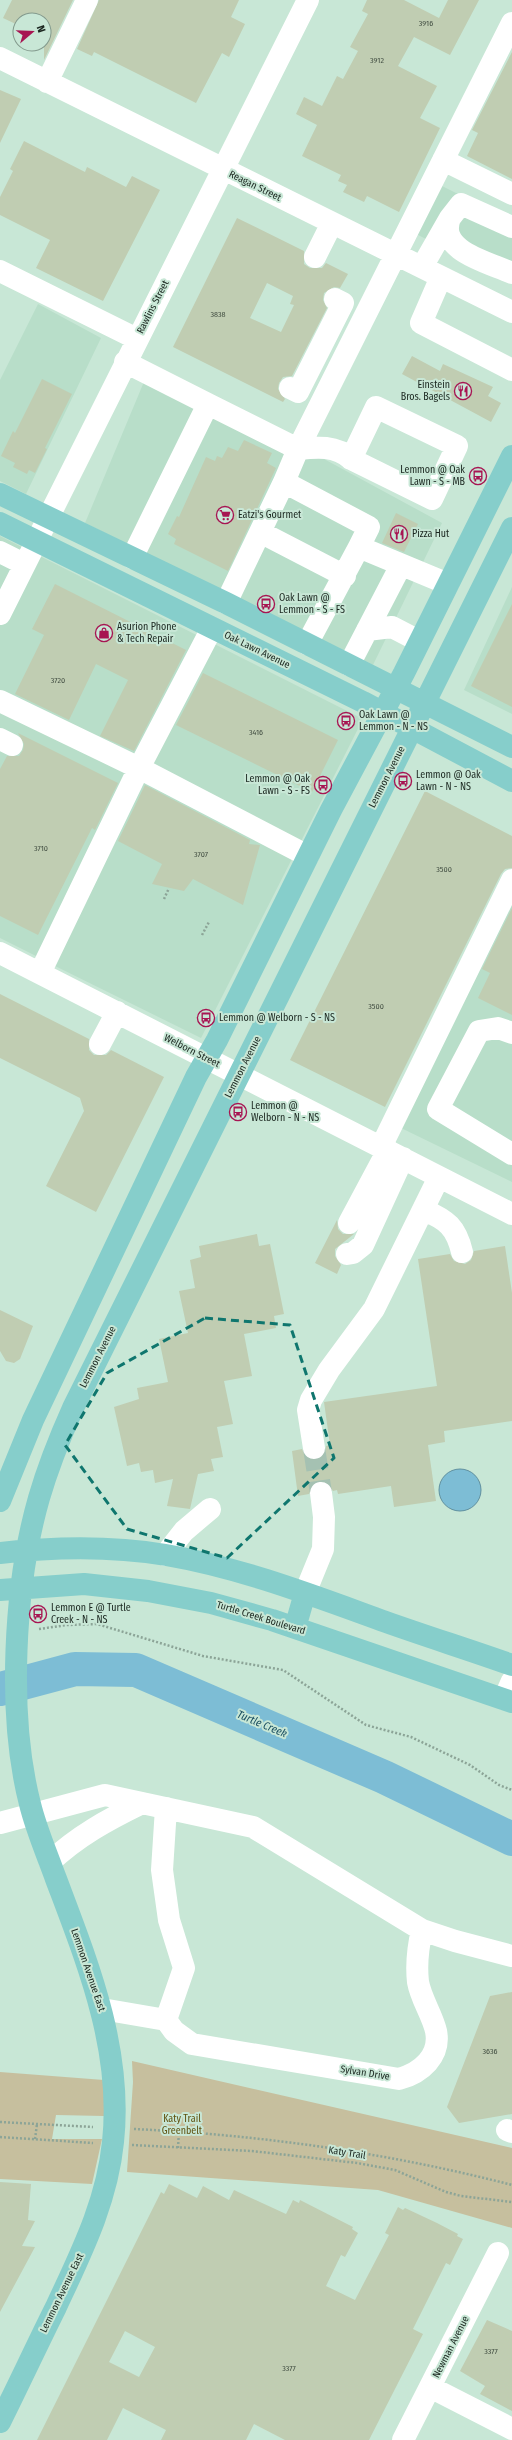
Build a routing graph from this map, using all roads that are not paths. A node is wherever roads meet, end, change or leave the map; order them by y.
1 (87, 0) edge
2 (308, 0) edge
3 (512, 23) edge
4 (0, 58) edge
5 (47, 82) junction
6 (443, 160) junction
7 (222, 170) junction
8 (512, 194) edge
9 (450, 218) junction
10 (332, 223) junction
11 (512, 227) edge
12 (395, 255) junction
13 (315, 257) dead end
14 (422, 267) junction
15 (0, 271) edge
16 (512, 274) edge
17 (441, 277) junction
18 (335, 299) dead end
19 (512, 312) edge
20 (137, 340) junction
21 (125, 362) junction
22 (512, 370) edge
23 (290, 388) dead end
24 (208, 404) junction
25 (298, 449) junction
26 (512, 456) edge
27 (351, 459) junction
28 (284, 482) junction
29 (0, 494) edge
30 (47, 517) junction
31 (0, 524) edge
32 (512, 528) edge
33 (260, 532) junction
34 (36, 541) junction
35 (359, 547) junction
36 (0, 552) edge
37 (132, 558) junction
38 (24, 564) junction
39 (400, 564) junction
40 (345, 576) junction
41 (448, 584) junction
42 (226, 603) junction
43 (0, 614) edge
44 (212, 628) junction
45 (367, 630) junction
46 (419, 640) junction
47 (307, 644) junction
48 (349, 665) junction
49 (395, 688) junction
50 (0, 701) edge
51 (424, 702) junction
52 (382, 712) junction
53 (411, 728) junction
54 (512, 747) edge
55 (139, 768) junction
56 (512, 781) edge
57 (308, 856) junction
58 (512, 880) edge
59 (0, 953) edge
60 (40, 973) junction
61 (117, 1012) junction
62 (512, 1033) edge
63 (100, 1044) dead end
64 (206, 1058) junction
65 (239, 1075) junction
66 (407, 1094) junction
67 (438, 1110) junction
68 (391, 1152) junction
69 (512, 1154) edge
70 (439, 1177) junction
71 (424, 1210) junction
72 (512, 1214) edge
73 (349, 1223) dead end
74 (462, 1252) dead end
75 (347, 1254) dead end
76 (314, 1448) tunnel mouth
77 (321, 1493) tunnel mouth
78 (0, 1501) edge
79 (210, 1509) dead end
80 (28, 1550) junction
81 (0, 1553) edge
82 (165, 1555) junction
83 (22, 1588) junction
84 (0, 1590) edge
85 (305, 1593) junction
86 (25, 1626) joint
87 (295, 1628) junction
88 (512, 1665) edge
89 (509, 1694) edge
90 (142, 1803) junction
91 (31, 1808) junction
92 (166, 1808) junction
93 (0, 1823) edge
94 (50, 1862) junction
95 (422, 1930) junction
96 (512, 1956) edge
97 (102, 2009) junction
98 (166, 2020) junction
99 (498, 2253) dead end
100 (430, 2387) junction
101 (0, 2422) edge
102 (512, 2430) edge
103 (405, 2439) edge

1 - 5 street
2 - 7 street, Rawlins Street
3 - 6 street
4 - 5 street, Reagan Street
5 - 7 street, Reagan Street
6 - 8 street
6 - 12 street
7 - 10 street, Reagan Street
7 - 20 street, Rawlins Street
9 - 11 street
9 - 14 street
9 - 16 street
10 - 12 street, Reagan Street
10 - 13 street
12 - 14 street, Reagan Street
12 - 25 street
14 - 17 street, Reagan Street
15 - 20 street
17 - 19 street, Reagan Street
17 - 22 street
18 - 23 street
20 - 21 street, Rawlins Street
21 - 24 street
21 - 30 street, Rawlins Street
24 - 25 street
24 - 37 street
25 - 27 street
25 - 28 street
26 - 41 main road
27 - 27 street
28 - 33 street
28 - 35 street
29 - 30 main road
30 - 34 street, Rawlins Street
30 - 37 main road
31 - 34 main road, Oak Lawn Avenue
32 - 51 main road, Lemmon Avenue
33 - 40 street
33 - 42 street
34 - 38 street, Rawlins Street
34 - 44 main road, Oak Lawn Avenue
35 - 39 street
35 - 40 street
36 - 38 street
37 - 42 main road
38 - 43 street, Rawlins Street
39 - 41 street
39 - 45 street
40 - 47 street
41 - 46 main road
42 - 47 main road
44 - 52 main road, Oak Lawn Avenue
44 - 55 street
45 - 46 street
45 - 48 street
46 - 49 main road
47 - 48 main road
48 - 49 main road
49 - 51 main road
49 - 52 main road
50 - 55 street
51 - 53 main road, Lemmon Avenue
51 - 54 main road
52 - 53 main road, Oak Lawn Avenue
52 - 57 main road
53 - 56 main road, Oak Lawn Avenue
53 - 65 main road, Lemmon Avenue
55 - 57 street
55 - 60 street
57 - 64 main road
58 - 66 street
59 - 60 street, Welborn Street
60 - 61 street, Welborn Street
61 - 63 street
61 - 64 street, Welborn Street
62 - 67 street
64 - 65 street, Welborn Street
64 - 78 main road
65 - 68 street, Welborn Street
65 - 80 main road, Lemmon Avenue
66 - 67 street
66 - 68 street
67 - 69 street
68 - 70 street, Welborn Street
68 - 73 street
68 - 75 street
70 - 71 street
70 - 72 street, Welborn Street
71 - 74 street
71 - 76 street
77 - 85 street
79 - 82 street
80 - 81 main road
80 - 82 main road
80 - 83 main road, Lemmon Avenue
82 - 85 main road
83 - 84 main road, Turtle Creek Boulevard
83 - 86 main road, Lemmon Avenue
83 - 87 main road, Turtle Creek Boulevard
85 - 87 main road
85 - 88 main road
86 - 91 main road, Lemmon Avenue East
87 - 89 main road, Turtle Creek Boulevard
90 - 91 street
90 - 92 street
90 - 94 street
91 - 93 street
91 - 94 main road, Lemmon Avenue East
92 - 95 street
92 - 98 street
94 - 97 main road, Lemmon Avenue East
95 - 96 street
95 - 98 street, Sylvan Drive
97 - 98 street
97 - 101 main road, Lemmon Avenue East
99 - 100 street, Newman Avenue
100 - 102 street
100 - 103 street, Newman Avenue

